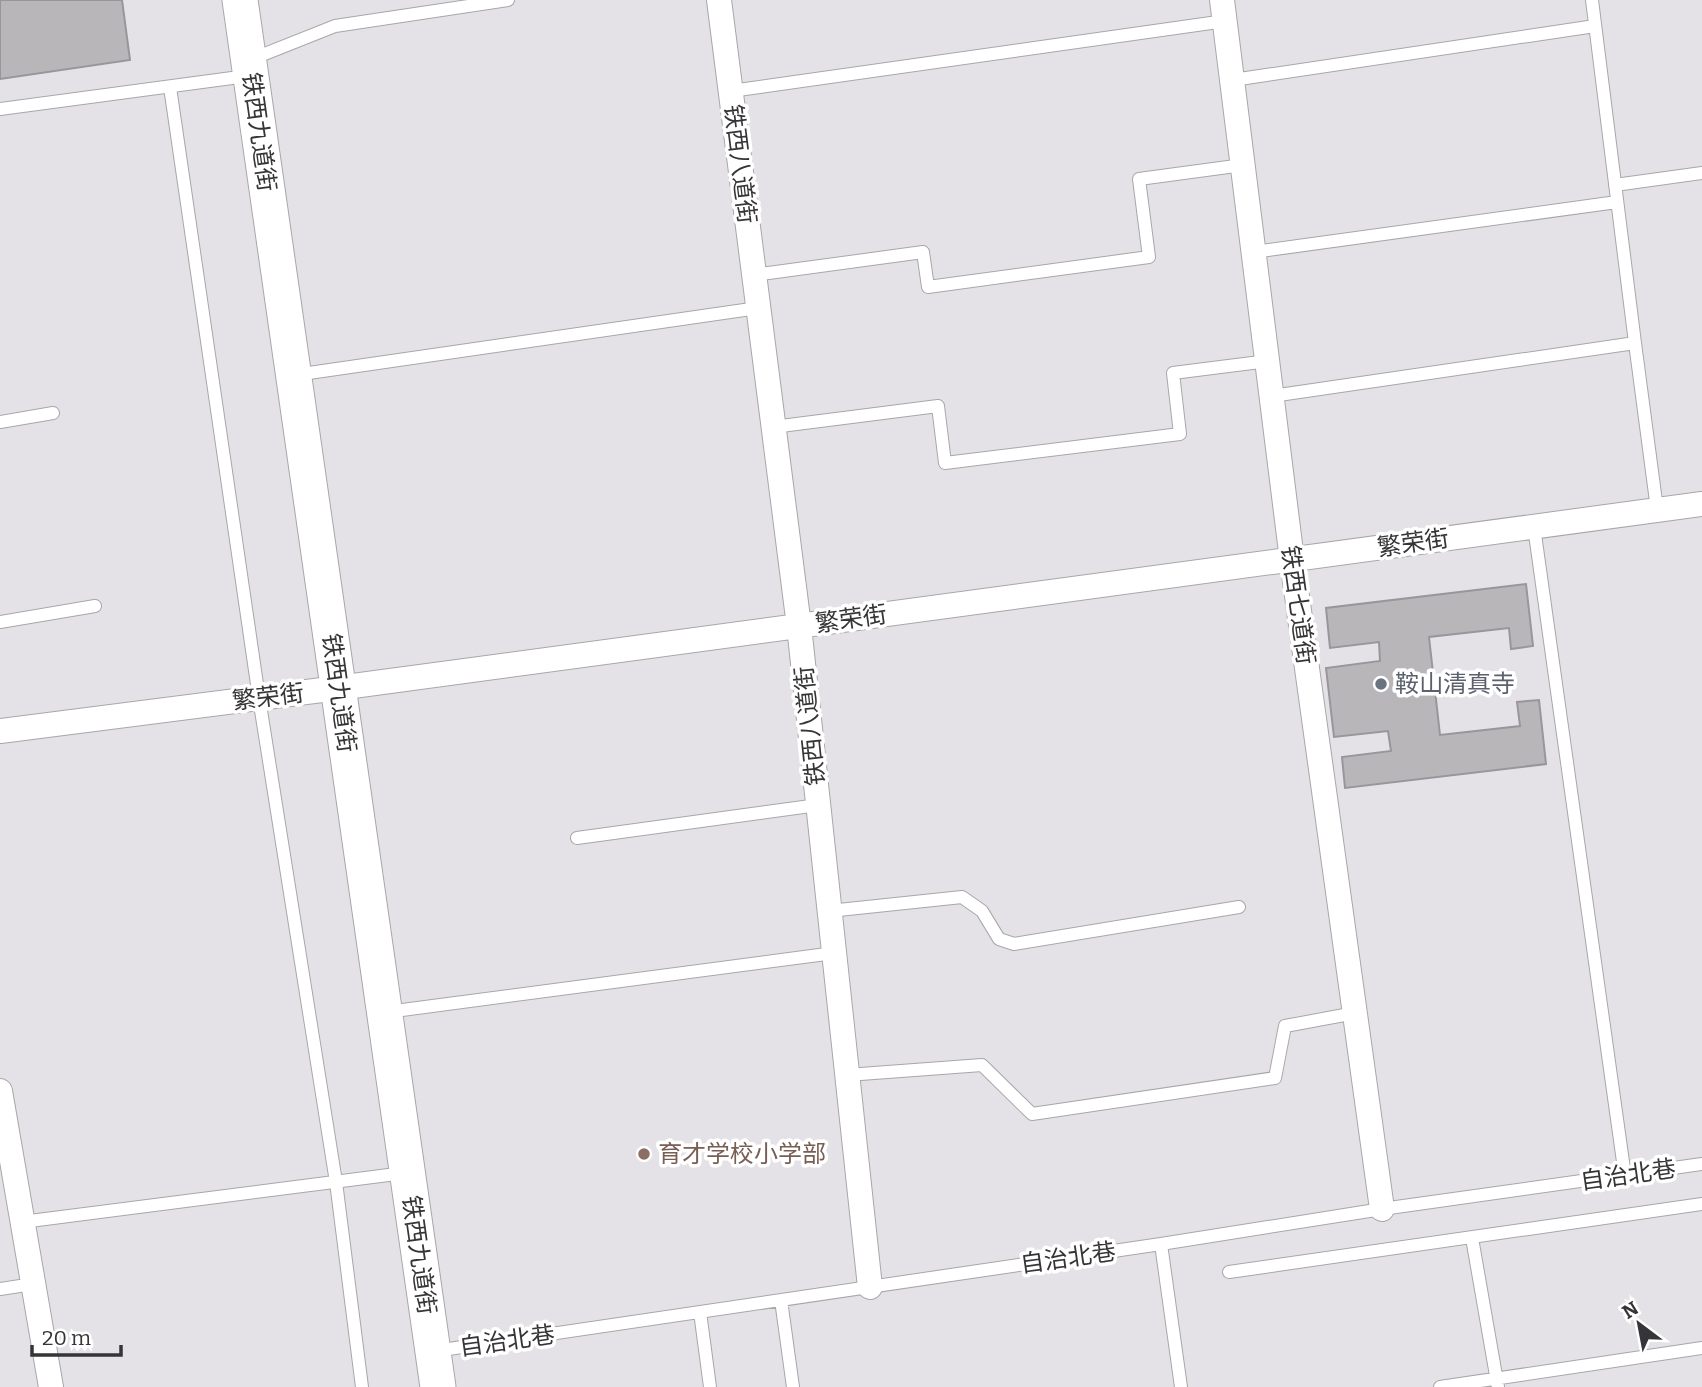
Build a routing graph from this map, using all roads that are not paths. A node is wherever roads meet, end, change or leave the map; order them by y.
1 (240, 0) edge
2 (508, 0) edge
3 (719, 0) edge
4 (1592, 0) edge
5 (1223, 10) edge
6 (1595, 26) junction
7 (250, 68) junction
8 (1233, 80) junction
9 (170, 87) junction
10 (731, 91) junction
11 (0, 109) edge
12 (1243, 165) junction
13 (1702, 173) edge
14 (1615, 185) junction
15 (1617, 202) junction
16 (1254, 252) junction
17 (754, 275) junction
18 (758, 308) junction
19 (1634, 343) junction
20 (1268, 361) junction
21 (294, 376) junction
22 (1272, 396) junction
23 (53, 413) dead end
24 (0, 422) edge
25 (773, 427) junction
26 (1702, 504) edge
27 (1657, 509) junction
28 (1534, 527) junction
29 (1292, 560) junction
30 (95, 606) dead end
31 (0, 622) edge
32 (799, 626) junction
33 (338, 688) junction
34 (258, 698) junction
35 (0, 731) edge
36 (818, 805) junction
37 (577, 838) dead end
38 (1239, 907) dead end
39 (829, 911) junction
40 (834, 953) junction
41 (385, 1012) junction
42 (1355, 1013) junction
43 (847, 1075) junction
44 (0, 1091) edge
45 (1702, 1164) edge
46 (408, 1173) junction
47 (1625, 1176) junction
48 (336, 1182) junction
49 (1702, 1204) edge
50 (1382, 1209) junction
51 (22, 1222) junction
52 (1472, 1238) junction
53 (1161, 1244) junction
54 (1229, 1272) dead end
55 (33, 1284) junction
56 (870, 1287) junction
57 (0, 1289) edge
58 (781, 1300) junction
59 (700, 1312) junction
60 (1702, 1348) edge
61 (433, 1352) junction
62 (1497, 1382) edge
63 (51, 1387) edge
64 (362, 1387) edge
65 (438, 1387) edge
66 (710, 1387) edge
67 (793, 1387) edge
68 (1181, 1387) edge
69 (1440, 1387) edge

1 - 7 main road, 铁西九道街
2 - 7 lane
3 - 10 street, 铁西八道街
4 - 6 lane
5 - 8 street, 铁西七道街
5 - 10 lane
6 - 8 lane
6 - 14 lane
7 - 9 lane
7 - 21 main road, 铁西九道街
8 - 12 street, 铁西七道街
9 - 11 lane
9 - 34 lane
10 - 17 street, 铁西八道街
12 - 16 street, 铁西七道街
12 - 17 lane
13 - 14 lane
14 - 15 lane
15 - 16 lane
15 - 19 lane
16 - 20 street, 铁西七道街
17 - 18 street, 铁西八道街
18 - 21 lane
18 - 25 street, 铁西八道街
19 - 22 lane
19 - 27 lane
20 - 22 street, 铁西七道街
20 - 25 lane
21 - 33 main road, 铁西九道街
22 - 29 street, 铁西七道街
23 - 24 lane
25 - 32 street, 铁西八道街
26 - 27 street, 繁荣街
27 - 28 street, 繁荣街
28 - 29 street, 繁荣街
28 - 47 lane
29 - 32 street, 繁荣街
29 - 42 street, 铁西七道街
30 - 31 lane
32 - 33 street, 繁荣街
32 - 36 street, 铁西八道街
33 - 34 street, 繁荣街
33 - 41 main road, 铁西九道街
34 - 35 street, 繁荣街
34 - 48 lane
36 - 37 lane
36 - 39 street, 铁西八道街
38 - 39 lane
39 - 40 street, 铁西八道街
40 - 41 lane
40 - 43 street, 铁西八道街
41 - 46 main road, 铁西九道街
42 - 43 lane
42 - 50 street, 铁西七道街
43 - 56 street, 铁西八道街
44 - 51 street
45 - 47 lane, 自治北巷
46 - 48 lane
46 - 61 main road, 铁西九道街
47 - 50 lane, 自治北巷
48 - 51 lane
48 - 64 lane
49 - 52 lane
50 - 53 lane, 自治北巷
51 - 55 street
52 - 54 lane
52 - 62 lane
53 - 56 lane, 自治北巷
53 - 68 lane
55 - 57 lane
55 - 63 street
56 - 58 lane, 自治北巷
58 - 59 lane, 自治北巷
58 - 67 lane
59 - 61 lane, 自治北巷
59 - 66 lane
60 - 62 lane
61 - 65 main road, 铁西九道街
62 - 69 lane

